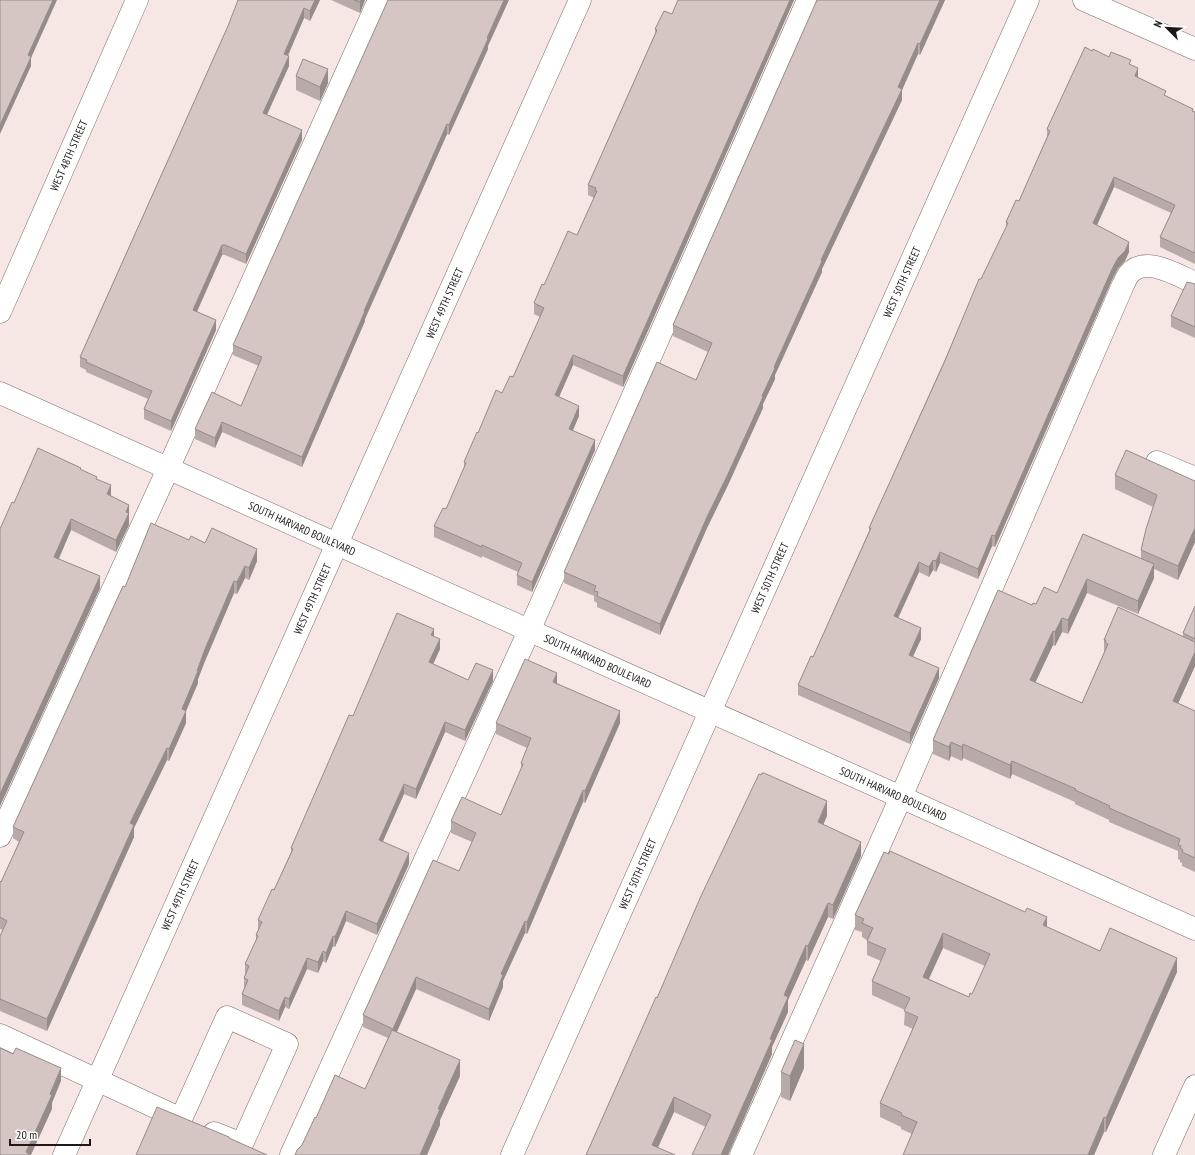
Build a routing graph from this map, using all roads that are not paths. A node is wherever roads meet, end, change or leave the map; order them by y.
1 (138, 0) edge
2 (380, 0) edge
3 (580, 0) edge
4 (808, 0) edge
5 (1028, 0) edge
6 (1084, 0) edge
7 (1195, 49) edge
8 (1195, 283) edge
9 (0, 312) edge
10 (0, 394) edge
11 (1157, 462) edge
12 (168, 468) junction
13 (1195, 478) edge
14 (337, 544) junction
15 (529, 631) junction
16 (710, 712) junction
17 (901, 797) junction
18 (0, 836) edge
19 (1195, 929) edge
20 (0, 1035) edge
21 (97, 1081) junction
22 (1195, 1086) edge
23 (181, 1120) junction
24 (64, 1155) edge
25 (291, 1155) edge
26 (512, 1155) edge
27 (741, 1155) edge
28 (1164, 1155) edge

1 - 9 street, WEST 48TH STREET
2 - 12 street
3 - 14 street, WEST 49TH STREET
4 - 15 street
5 - 16 street, WEST 50TH STREET
6 - 7 street
8 - 17 street
10 - 12 street, SOUTH HARVARD BOULEVARD
11 - 13 street
12 - 14 street, SOUTH HARVARD BOULEVARD
12 - 18 street
14 - 15 street, SOUTH HARVARD BOULEVARD
14 - 21 street, WEST 49TH STREET
15 - 16 street, SOUTH HARVARD BOULEVARD
15 - 25 street
16 - 17 street, SOUTH HARVARD BOULEVARD
16 - 26 street, WEST 50TH STREET
17 - 19 street, SOUTH HARVARD BOULEVARD
17 - 27 street
20 - 21 street
21 - 23 street
21 - 24 street, WEST 49TH STREET
22 - 28 street
23 - 23 street

